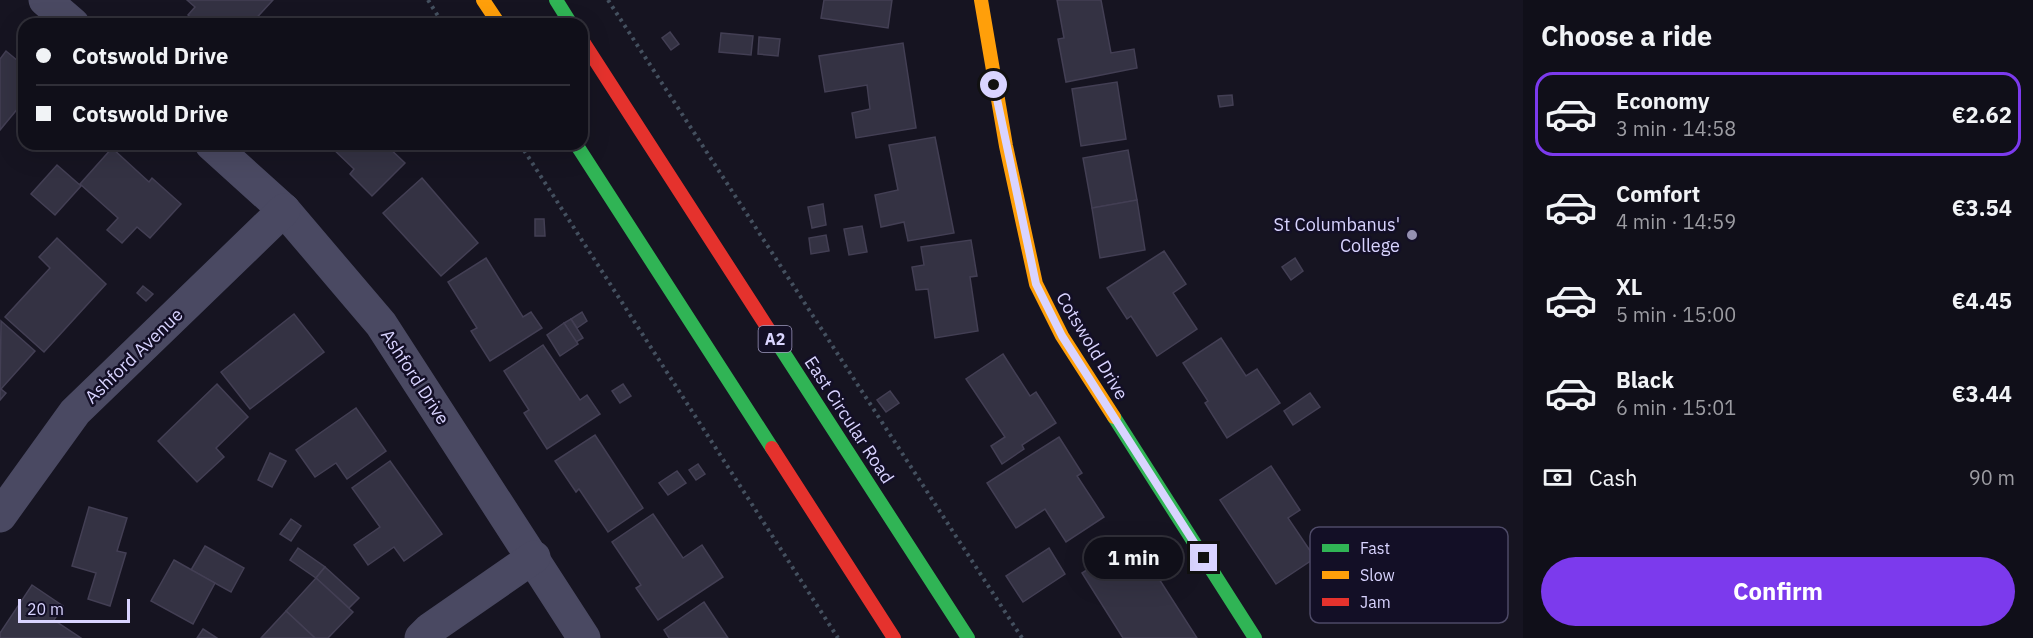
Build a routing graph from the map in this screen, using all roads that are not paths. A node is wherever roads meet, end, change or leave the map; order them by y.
1 (45, 0) edge
2 (483, 0) edge
3 (556, 0) edge
4 (981, 0) edge
5 (66, 18) edge
6 (495, 18) edge
7 (567, 18) edge
8 (588, 49) edge
9 (218, 150) edge
10 (580, 150) edge
11 (284, 210) junction
12 (0, 516) edge
13 (534, 557) junction
14 (422, 638) edge
15 (584, 638) edge
16 (894, 638) edge
17 (968, 638) edge
18 (1255, 638) edge

1 - 5 street
2 - 6 main road
3 - 7 main road
4 - 18 main road, Cotswold Drive
8 - 17 main road, East Circular Road / A2
9 - 11 street, Ashford Drive
10 - 16 main road
11 - 12 street, Ashford Avenue
11 - 13 street, Ashford Drive
13 - 14 street
13 - 15 street, Ashford Drive

